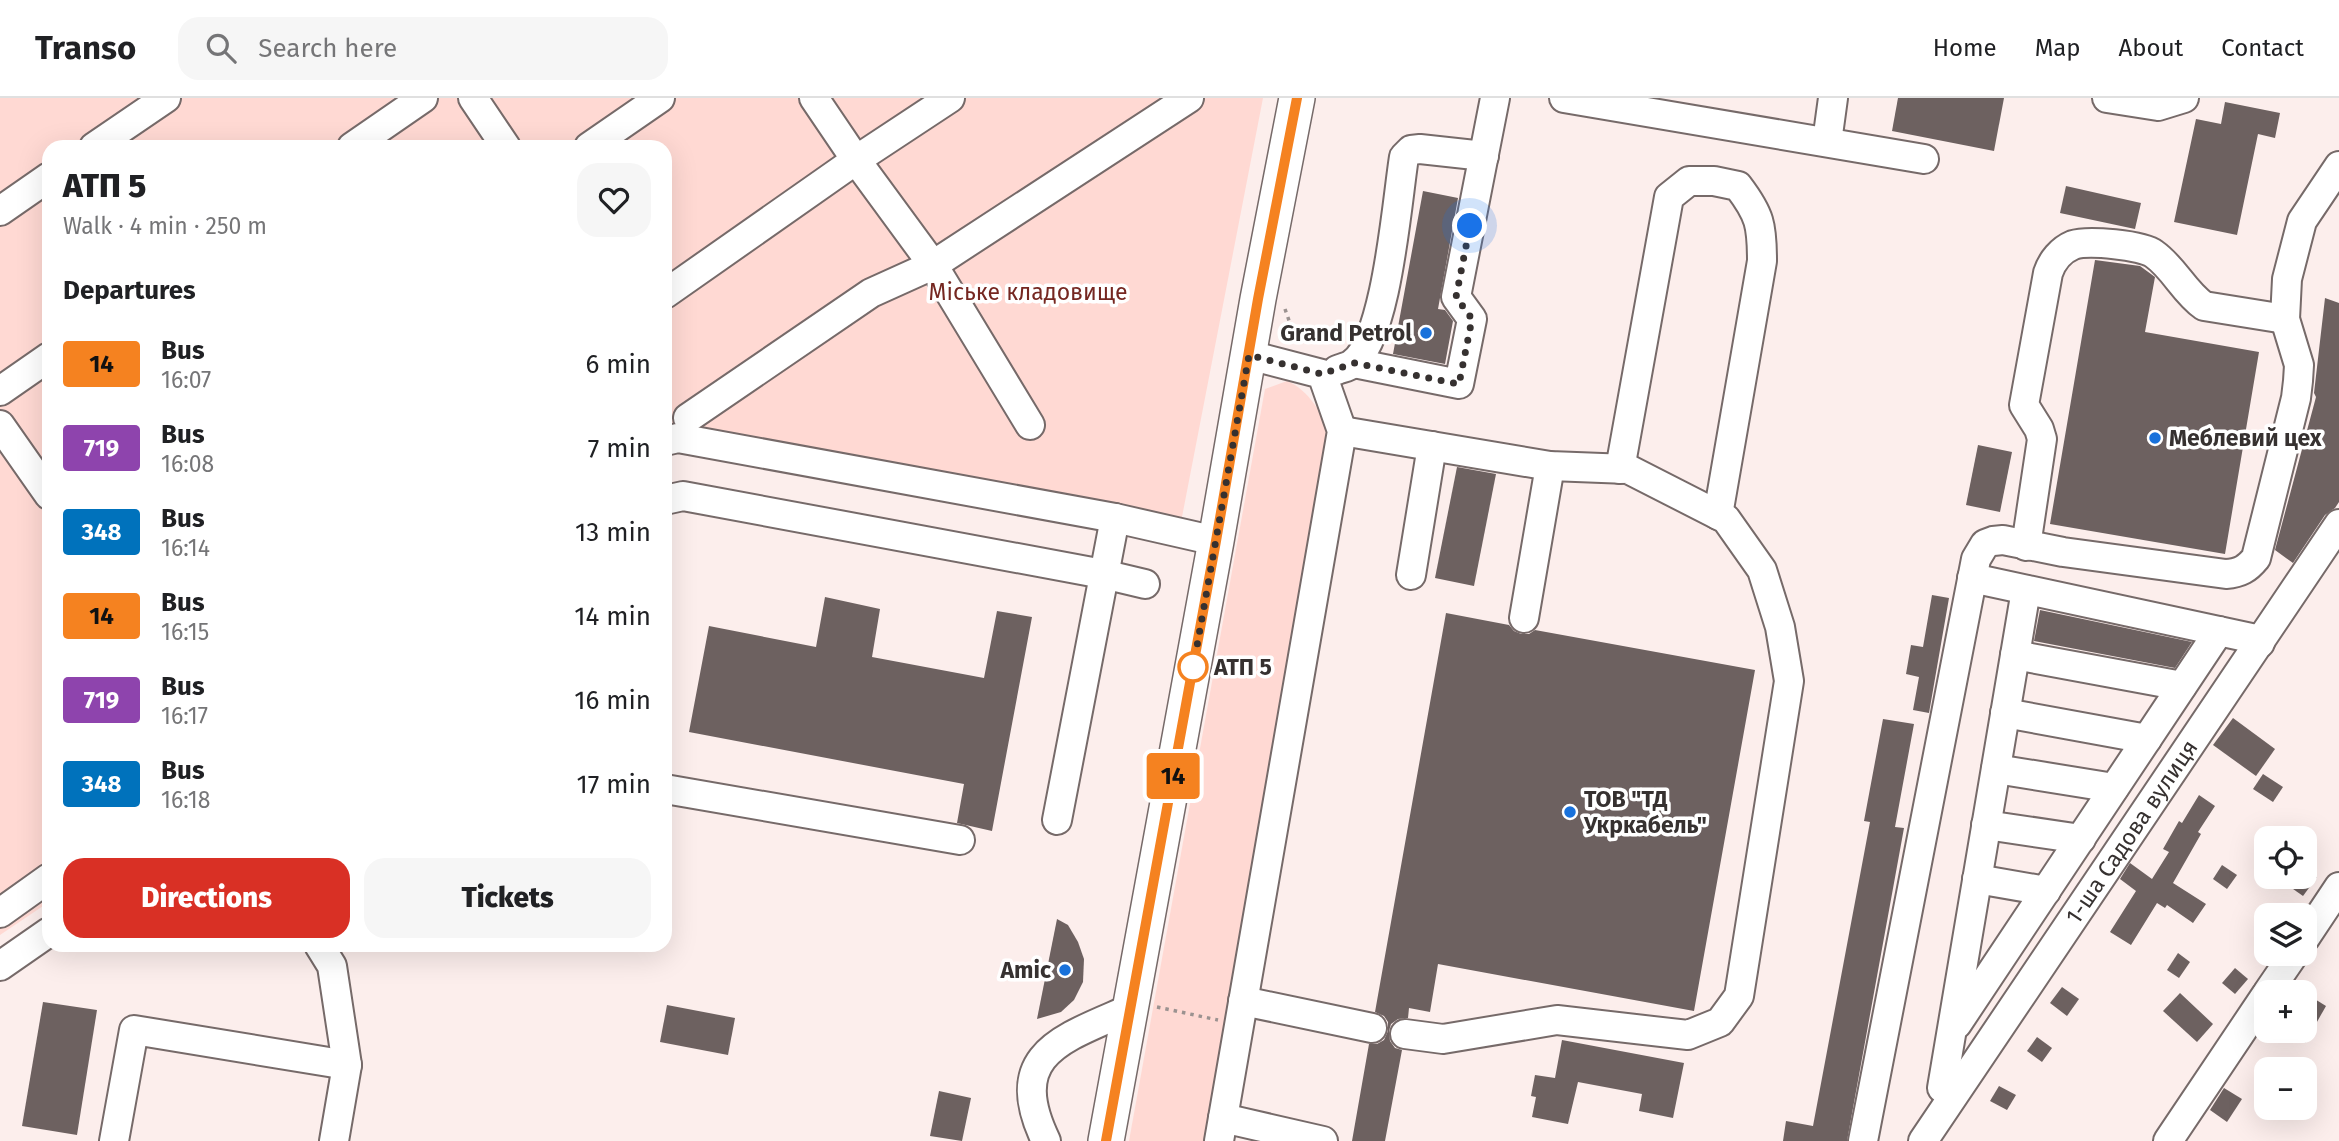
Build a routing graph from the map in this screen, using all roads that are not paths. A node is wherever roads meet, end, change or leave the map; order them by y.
1 (166, 98) edge
2 (423, 98) edge
3 (473, 98) edge
4 (660, 98) edge
5 (814, 98) edge
6 (950, 98) edge
7 (1189, 98) edge
8 (1297, 98) edge
9 (1495, 98) edge
10 (1564, 98) edge
11 (1833, 98) edge
12 (2107, 98) edge
13 (2184, 98) edge
14 (1601, 101) edge
15 (104, 140) edge
16 (362, 140) edge
17 (501, 140) edge
18 (599, 140) edge
19 (1828, 142) junction
20 (1484, 156) junction
21 (1924, 159) dead end
22 (856, 160) junction
23 (2339, 166) edge
24 (42, 182) edge
25 (0, 211) edge
26 (933, 265) junction
27 (672, 289) edge
28 (2284, 319) junction
29 (1249, 355) junction
30 (42, 362) edge
31 (1354, 363) junction
32 (1322, 374) junction
33 (0, 391) edge
34 (688, 418) dead end
35 (0, 425) edge
36 (1030, 425) dead end
37 (1342, 431) junction
38 (672, 439) edge
39 (1433, 446) junction
40 (1550, 466) junction
41 (1620, 469) junction
42 (42, 485) edge
43 (672, 498) edge
44 (1718, 515) junction
45 (1115, 518) junction
46 (2339, 524) edge
47 (1216, 541) junction
48 (2026, 546) junction
49 (1974, 568) junction
50 (1103, 574) junction
51 (1411, 575) dead end
52 (1145, 584) dead end
53 (2026, 590) junction
54 (1524, 618) dead end
55 (2219, 631) junction
56 (2260, 643) junction
57 (2015, 655) junction
58 (2182, 686) junction
59 (2005, 713) junction
60 (2147, 739) junction
61 (1996, 769) junction
62 (2114, 788) junction
63 (672, 790) edge
64 (1057, 820) dead end
65 (1986, 825) junction
66 (2081, 839) junction
67 (960, 840) dead end
68 (1977, 879) junction
69 (42, 883) edge
70 (2339, 887) edge
71 (2046, 891) junction
72 (0, 913) edge
73 (2317, 920) edge
74 (42, 937) edge
75 (323, 952) edge
76 (0, 966) edge
77 (1243, 1001) junction
78 (1130, 1009) junction
79 (2254, 1013) edge
80 (1372, 1028) dead end
81 (1952, 1032) junction
82 (1405, 1034) dead end
83 (346, 1065) junction
84 (1942, 1088) dead end
85 (1221, 1129) edge
86 (114, 1141) edge
87 (334, 1141) edge
88 (1046, 1141) edge
89 (1106, 1141) edge
90 (1323, 1141) edge
91 (1863, 1141) edge
92 (1923, 1141) edge
93 (2168, 1141) edge

1 - 15 street
2 - 16 street
3 - 17 street
4 - 18 street
5 - 22 street
6 - 22 street
7 - 26 street
8 - 29 main road
9 - 20 street
10 - 14 street
11 - 19 street
12 - 13 street
14 - 19 street
19 - 21 street
20 - 31 street
20 - 31 street
22 - 26 street
22 - 27 street
23 - 28 street
24 - 25 street
26 - 34 street
26 - 36 street
28 - 48 street
28 - 48 street
29 - 32 street
29 - 47 main road
30 - 33 street
31 - 32 street
32 - 37 street
35 - 42 street
37 - 39 street
37 - 77 street
38 - 45 street
39 - 40 street
39 - 51 street
40 - 41 street
40 - 54 street
41 - 44 street
41 - 44 street
43 - 50 street
44 - 82 street
45 - 47 street
45 - 50 street
46 - 56 street, 1-ша Садова вулиця
47 - 78 main road
48 - 49 street
49 - 53 street
49 - 91 street
50 - 52 street
50 - 64 street
53 - 55 street
53 - 57 street
55 - 56 street
55 - 58 street
56 - 92 street, 1-ша Садова вулиця
57 - 58 street
57 - 59 street
58 - 60 street
59 - 60 street
59 - 61 street
60 - 62 street
61 - 62 street
61 - 65 street
62 - 66 street
63 - 67 street
65 - 66 street
65 - 68 street
66 - 71 street
68 - 71 street
68 - 81 street
69 - 72 street
70 - 73 street
71 - 81 street
74 - 76 street
75 - 83 street
77 - 80 street
77 - 85 street
78 - 88 street
78 - 89 main road
79 - 93 street
81 - 84 street
83 - 86 street
83 - 87 street
85 - 90 street

